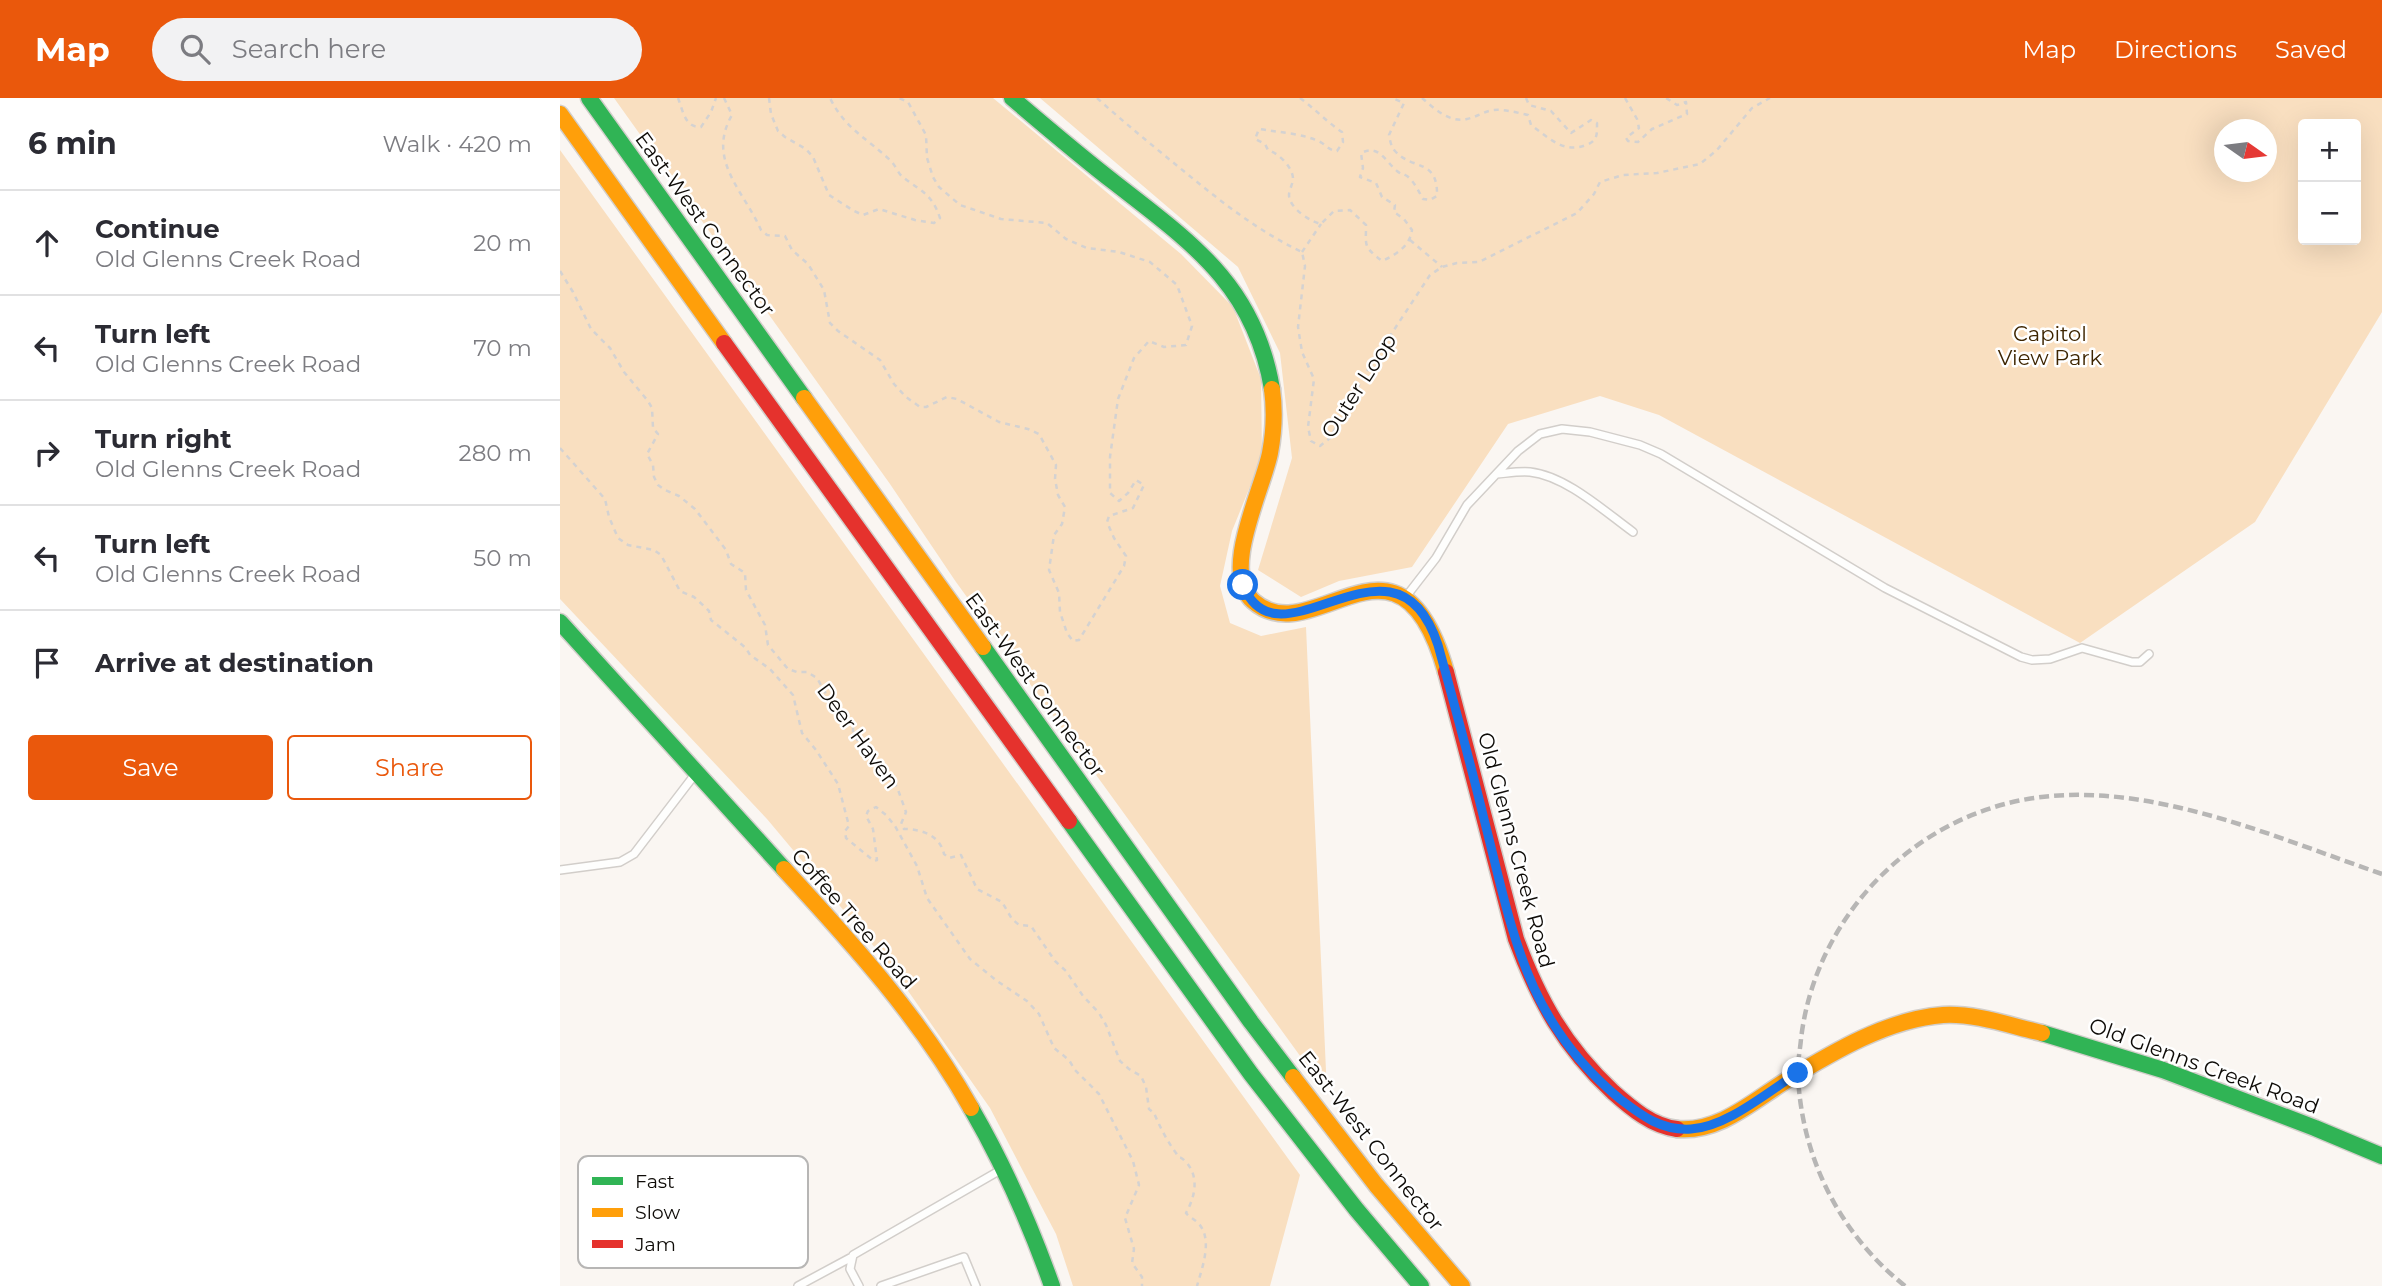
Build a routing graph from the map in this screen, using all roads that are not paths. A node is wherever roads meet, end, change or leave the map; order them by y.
1 (589, 98) edge
2 (1012, 98) edge
3 (560, 114) edge
4 (1496, 474) junction
5 (1633, 531) dead end
6 (1405, 598) junction
7 (560, 622) edge
8 (2149, 654) dead end
9 (696, 772) junction
10 (560, 870) edge
11 (2382, 1156) edge
12 (1004, 1167) junction
13 (850, 1258) junction
14 (798, 1286) edge
15 (859, 1286) edge
16 (881, 1286) edge
17 (975, 1286) edge
18 (1052, 1286) edge
19 (1421, 1286) edge
20 (1462, 1286) edge

1 - 20 street, East-West Connector
2 - 6 street
3 - 19 street
4 - 5 lane
4 - 6 lane
4 - 8 lane
6 - 11 street, Old Glenns Creek Road
7 - 9 street, Coffee Tree Road
9 - 10 lane
9 - 12 street, Coffee Tree Road
12 - 13 lane
12 - 18 street, Coffee Tree Road
13 - 14 lane
13 - 15 lane
16 - 17 lane

